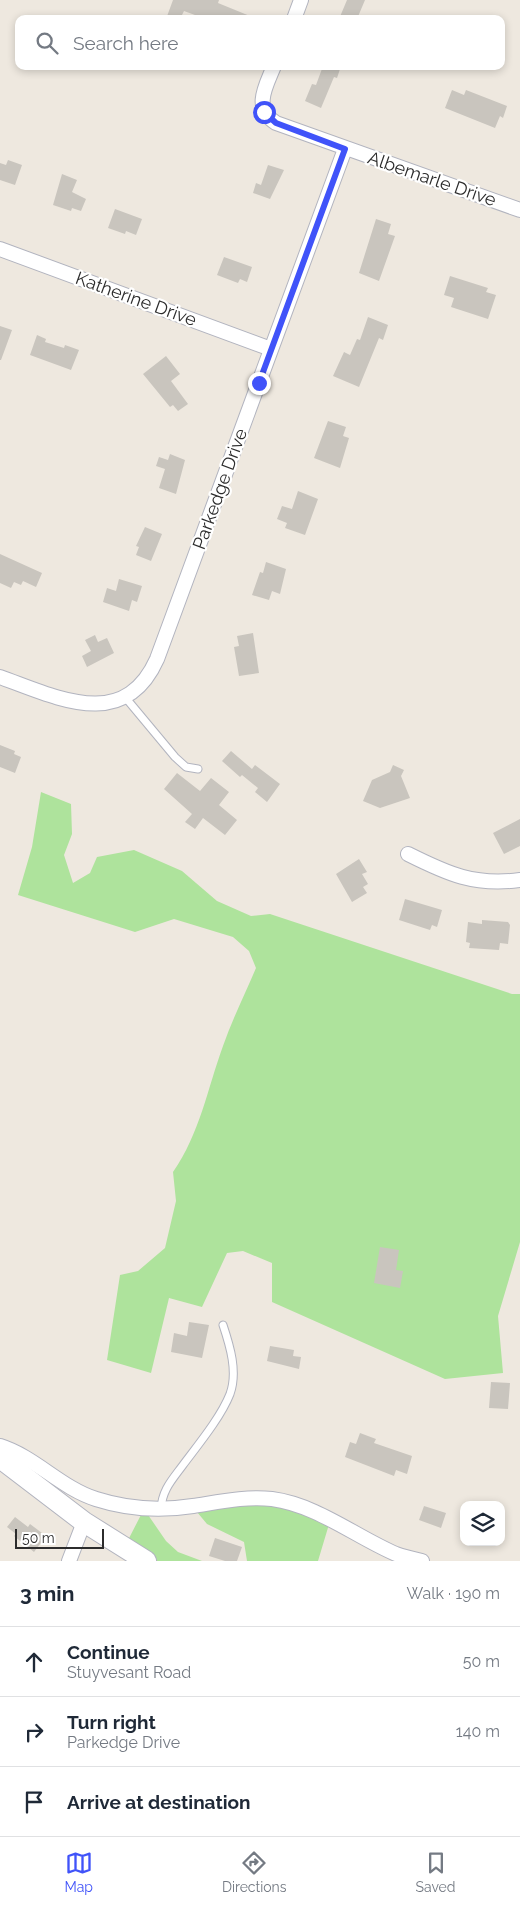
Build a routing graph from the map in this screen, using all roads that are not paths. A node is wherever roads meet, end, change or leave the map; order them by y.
1 (302, 0) edge
2 (296, 15) edge
3 (272, 70) edge
4 (345, 149) junction
5 (520, 210) edge
6 (0, 249) edge
7 (271, 348) junction
8 (0, 677) edge
9 (125, 697) junction
10 (198, 769) dead end
11 (408, 854) dead end
12 (520, 880) edge
13 (223, 1325) dead end
14 (0, 1446) edge
15 (0, 1458) edge
16 (161, 1509) junction
17 (84, 1522) junction
18 (69, 1561) edge
19 (146, 1561) edge
20 (422, 1561) edge

1 - 2 street
3 - 4 street, Albemarle Drive
4 - 5 street, Albemarle Drive
4 - 7 street, Parkedge Drive
6 - 7 street, Katherine Drive
7 - 9 street, Parkedge Drive
8 - 9 street, Parkedge Drive
9 - 10 lane
11 - 12 street
13 - 16 lane
14 - 16 street
15 - 17 street
16 - 20 street
17 - 18 street
17 - 19 street

